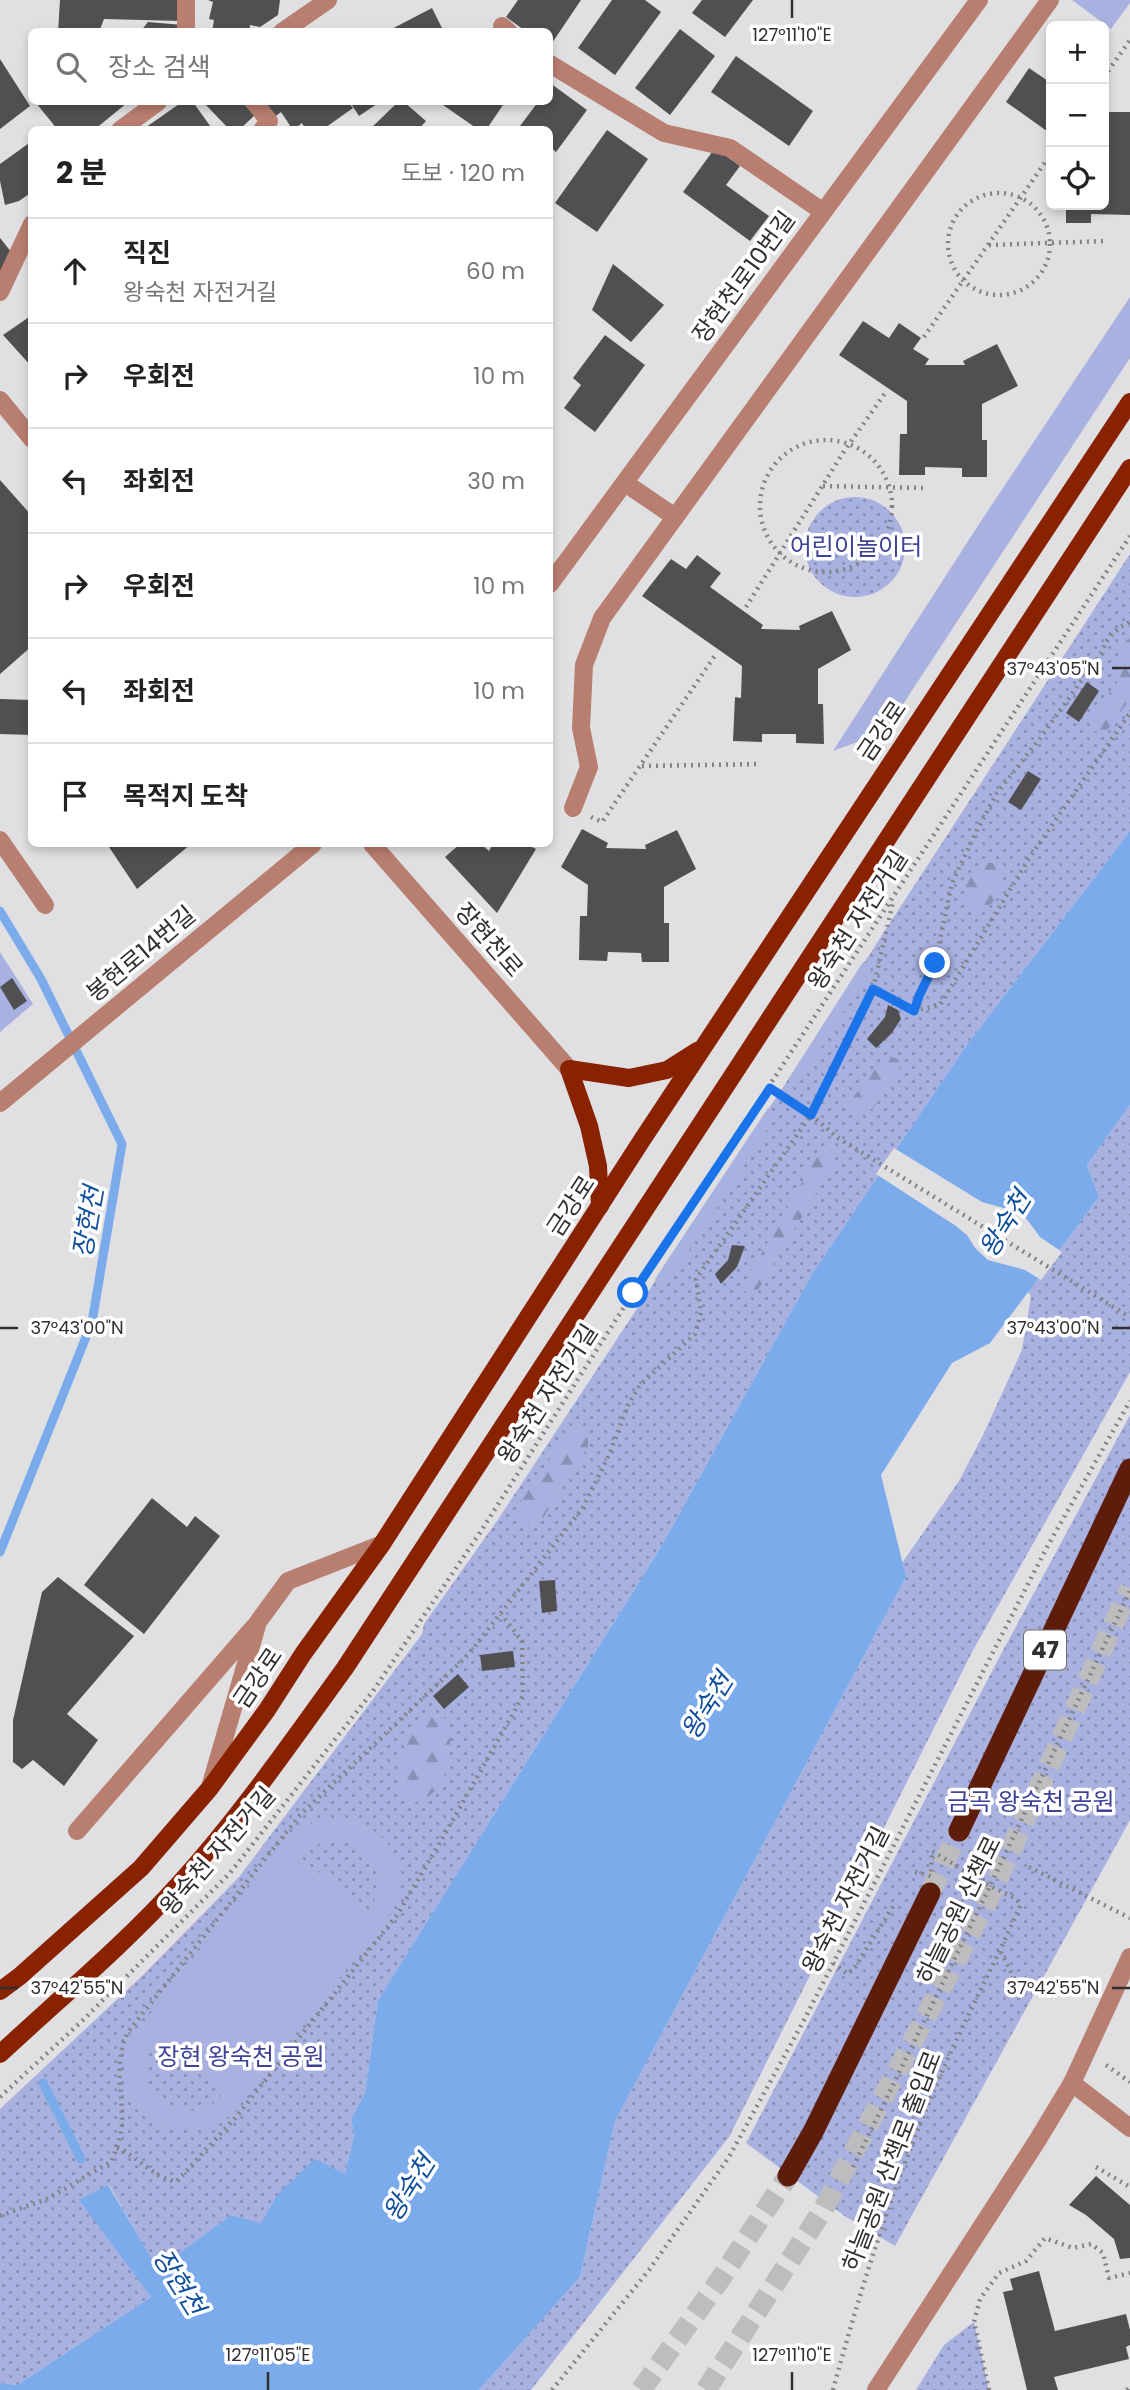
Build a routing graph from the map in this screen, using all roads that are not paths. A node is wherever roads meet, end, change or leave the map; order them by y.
1 (186, 0) edge
2 (328, 0) edge
3 (979, 0) edge
4 (1050, 0) edge
5 (186, 28) edge
6 (288, 28) edge
7 (553, 66) edge
8 (154, 105) edge
9 (256, 105) edge
10 (125, 126) edge
11 (269, 126) edge
12 (822, 211) junction
13 (28, 232) edge
14 (0, 292) edge
15 (0, 400) edge
16 (1130, 402) edge
17 (28, 434) edge
18 (1130, 468) edge
19 (625, 484) junction
20 (675, 517) junction
21 (553, 580) edge
22 (573, 808) road end
23 (0, 840) edge
24 (309, 847) edge
25 (375, 847) edge
26 (45, 905) dead end
27 (702, 1047) junction
28 (569, 1069) junction
29 (0, 1103) edge
30 (600, 1206) junction
31 (1130, 1469) edge
32 (382, 1544) junction
33 (258, 1622) junction
34 (210, 1787) junction
35 (77, 1831) dead end
36 (960, 1831) tunnel mouth
37 (930, 1893) tunnel mouth
38 (1130, 1957) edge
39 (0, 1991) edge
40 (0, 2053) edge
41 (1072, 2083) junction
42 (1130, 2128) edge
43 (788, 2176) tunnel mouth
44 (876, 2390) edge

1 - 5 street
2 - 6 street
3 - 12 street, 장현천로10번길
4 - 20 street
7 - 12 street
8 - 10 street
9 - 11 street
12 - 19 street, 장현천로10번길
13 - 14 street
15 - 17 street
16 - 27 main road, 금강로
18 - 40 main road
19 - 20 street
19 - 21 street, 장현천로10번길
20 - 22 street
23 - 26 street
24 - 29 street, 봉현로14번길
25 - 28 street, 장현천로
27 - 28 main road
27 - 30 main road, 금강로
28 - 30 main road
30 - 32 main road, 금강로
31 - 36 highway, 47
32 - 33 street
32 - 34 main road, 금강로
33 - 34 street
33 - 35 street
34 - 39 main road, 금강로
37 - 43 highway
38 - 41 street
41 - 42 street
41 - 44 street

